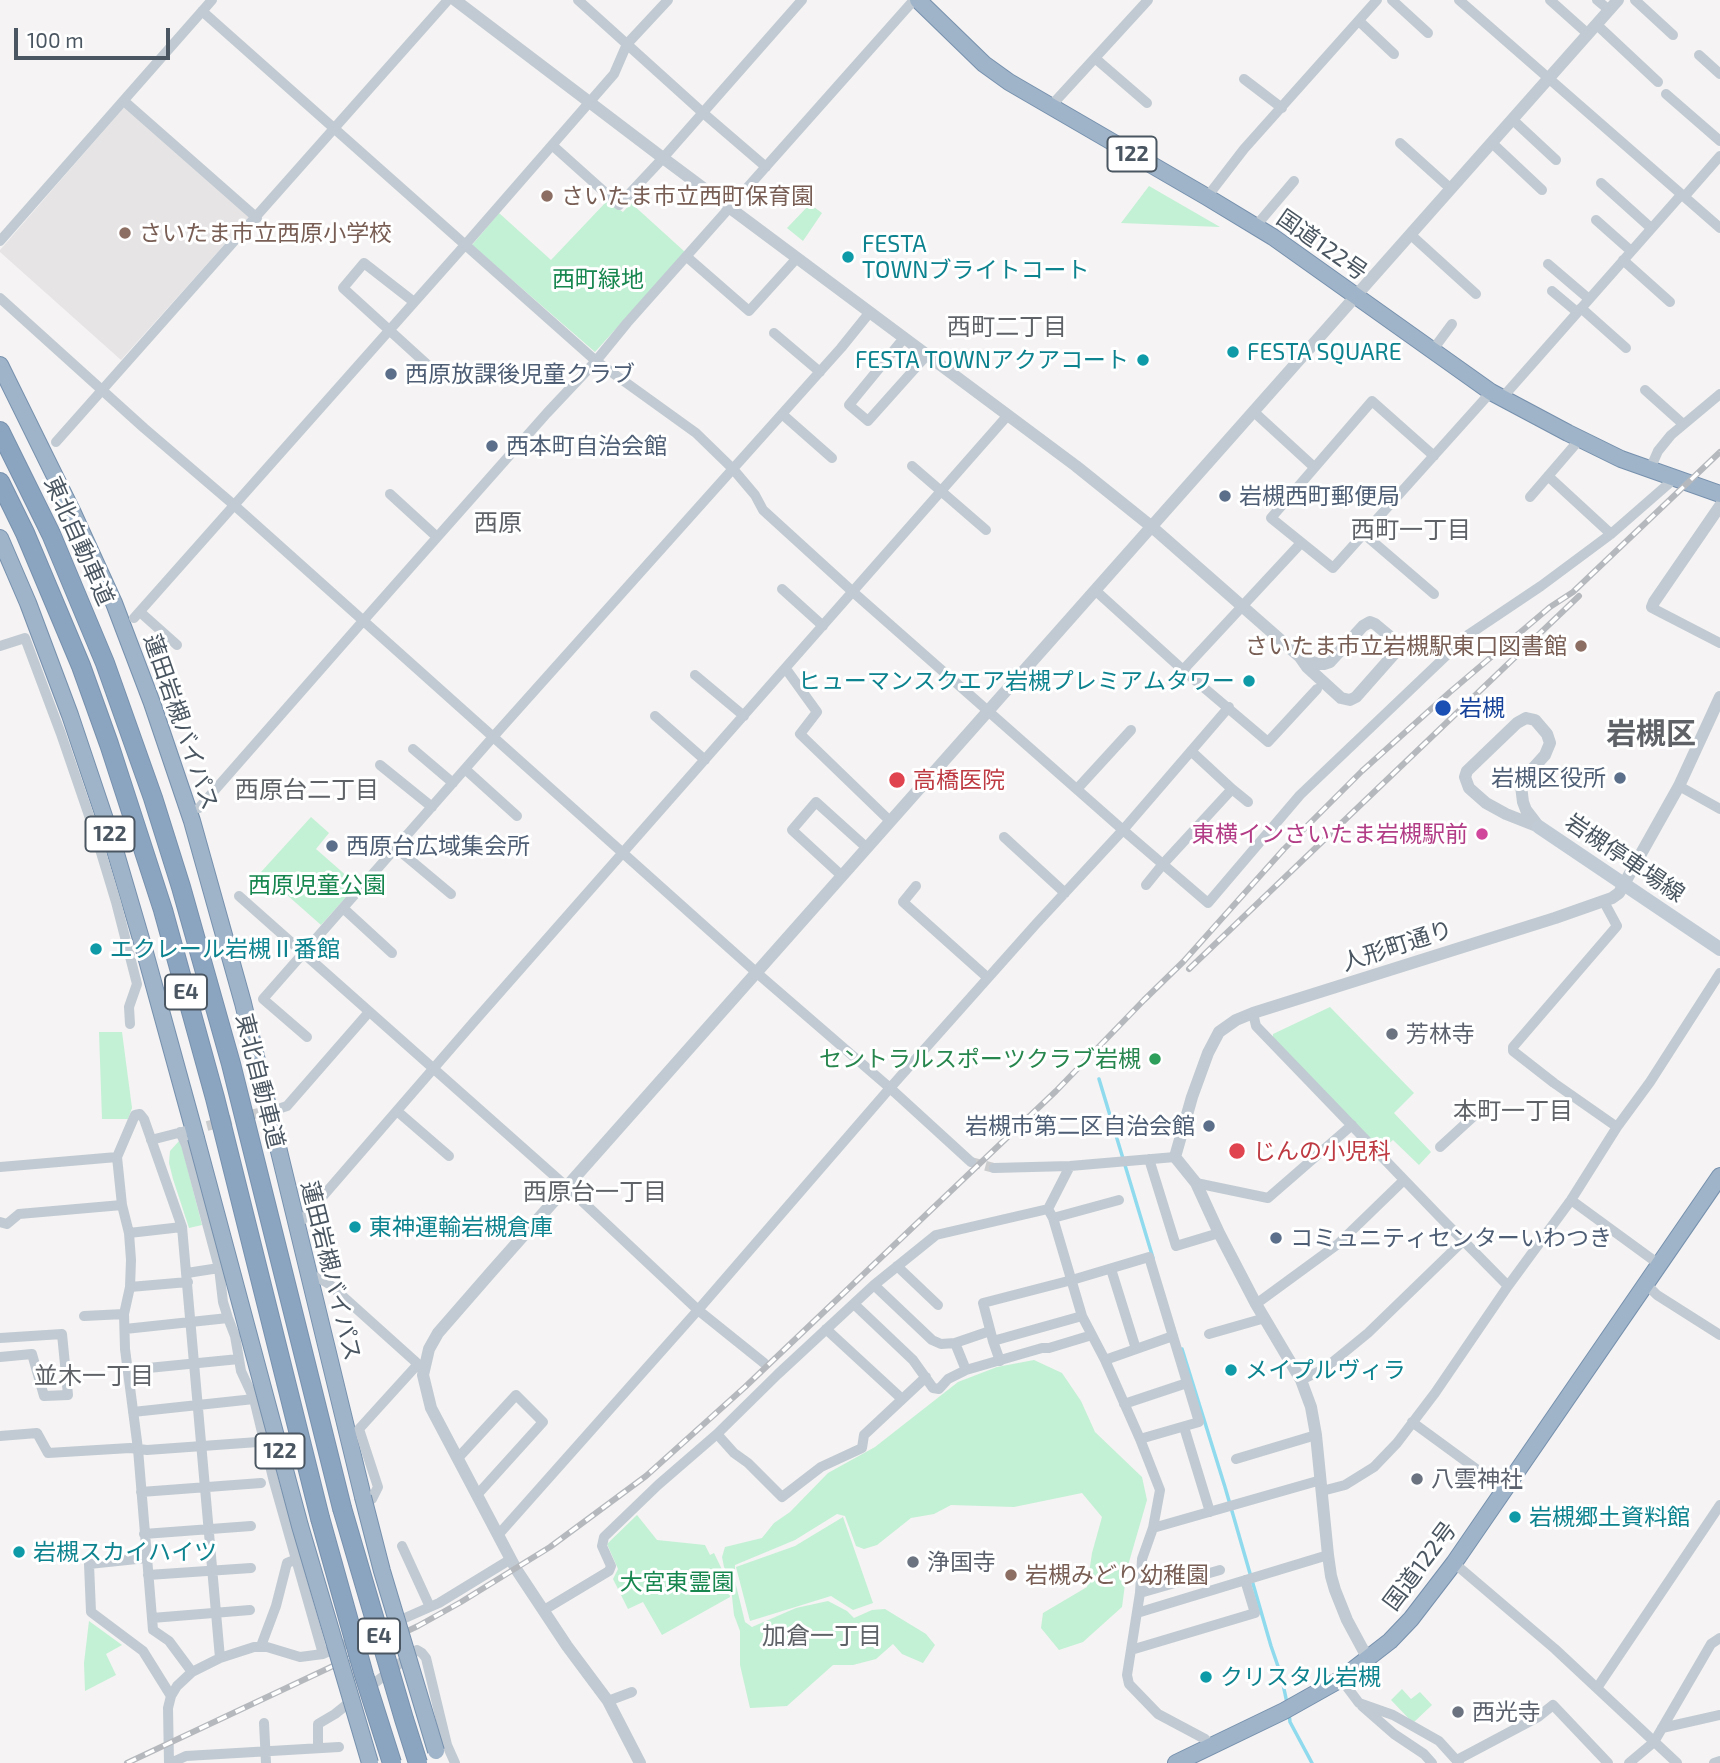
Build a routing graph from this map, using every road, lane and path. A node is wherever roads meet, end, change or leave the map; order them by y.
1 (212, 0) edge
2 (448, 0) edge
3 (454, 0) edge
4 (578, 0) edge
5 (668, 0) edge
6 (802, 0) edge
7 (916, 0) edge
8 (1148, 0) edge
9 (1377, 0) edge
10 (1392, 0) edge
11 (1459, 0) edge
12 (1550, 0) edge
13 (1597, 0) edge
14 (1635, 0) edge
15 (1613, 5) edge
16 (202, 11) junction
17 (1359, 21) junction
18 (1592, 29) junction
19 (1428, 33) dead end
20 (1673, 34) dead end
21 (627, 44) junction
22 (1394, 54) dead end
23 (1699, 55) dead end
24 (1096, 59) junction
25 (1720, 75) edge
26 (1549, 78) junction
27 (1244, 79) dead end
28 (1658, 82) dead end
29 (1666, 94) dead end
30 (124, 101) junction
31 (589, 102) junction
32 (1147, 103) dead end
33 (1050, 107) junction
34 (1282, 108) junction
35 (702, 112) junction
36 (1513, 120) junction
37 (332, 129) junction
38 (1720, 141) edge
39 (1400, 143) dead end
40 (1492, 143) junction
41 (552, 145) junction
42 (1720, 156) edge
43 (663, 158) junction
44 (1556, 160) dead end
45 (766, 167) junction
46 (1294, 181) dead end
47 (1601, 183) dead end
48 (1451, 189) junction
49 (1542, 190) dead end
50 (1682, 196) junction
51 (1207, 197) junction
52 (730, 208) junction
53 (257, 218) junction
54 (1596, 220) dead end
55 (1255, 227) junction
56 (1651, 228) junction
57 (1720, 228) edge
58 (1411, 234) junction
59 (0, 241) edge
60 (465, 245) junction
61 (1627, 256) junction
62 (687, 257) junction
63 (797, 258) junction
64 (1548, 264) dead end
65 (1552, 291) dead end
66 (1476, 294) dead end
67 (1356, 296) junction
68 (0, 298) edge
69 (1590, 299) junction
70 (414, 302) junction
71 (1670, 302) dead end
72 (1579, 310) junction
73 (870, 312) junction
74 (1452, 324) dead end
75 (389, 330) junction
76 (774, 333) dead end
77 (904, 338) junction
78 (1626, 348) dead end
79 (1432, 351) junction
80 (927, 355) junction
81 (596, 361) junction
82 (0, 365) edge
83 (820, 372) junction
84 (443, 379) dead end
85 (102, 390) junction
86 (1645, 390) dead end
87 (1720, 394) edge
88 (1496, 395) junction
89 (1254, 412) junction
90 (782, 414) junction
91 (1008, 415) junction
92 (1683, 424) junction
93 (0, 430) edge
94 (1580, 439) junction
95 (56, 442) dead end
96 (1434, 456) junction
97 (832, 458) dead end
98 (912, 466) dead end
99 (1314, 467) junction
100 (733, 469) junction
101 (1650, 469) junction
102 (1548, 476) junction
103 (1674, 479) junction
104 (0, 482) edge
105 (942, 491) junction
106 (390, 494) dead end
107 (1720, 494) edge
108 (1530, 497) dead end
109 (233, 505) junction
110 (1720, 506) edge
111 (1152, 527) junction
112 (986, 530) dead end
113 (1364, 534) junction
114 (1611, 534) junction
115 (437, 537) junction
116 (0, 538) edge
117 (1301, 543) junction
118 (782, 589) dead end
119 (1096, 591) junction
120 (853, 592) junction
121 (1434, 594) dead end
122 (1242, 606) junction
123 (1653, 607) joint
124 (363, 621) junction
125 (823, 626) junction
126 (1720, 643) edge
127 (177, 645) dead end
128 (0, 646) edge
129 (1300, 657) junction
130 (1330, 662) junction
131 (786, 668) junction
132 (1183, 670) junction
133 (695, 675) dead end
134 (1322, 687) junction
135 (1720, 697) edge
136 (1228, 707) junction
137 (988, 710) junction
138 (655, 716) dead end
139 (744, 716) junction
140 (1131, 730) dead end
141 (493, 737) junction
142 (413, 749) dead end
143 (1191, 751) junction
144 (705, 760) junction
145 (380, 765) dead end
146 (466, 769) junction
147 (453, 783) junction
148 (1679, 786) junction
149 (1077, 789) junction
150 (1232, 789) junction
151 (1248, 802) dead end
152 (432, 807) junction
153 (199, 808) dead end
154 (1720, 808) edge
155 (517, 816) dead end
156 (890, 821) junction
157 (1539, 827) junction
158 (1123, 830) junction
159 (1004, 836) dead end
160 (396, 848) junction
161 (867, 848) junction
162 (623, 853) junction
163 (1163, 864) junction
164 (842, 876) junction
165 (1624, 884) junction
166 (1146, 885) dead end
167 (916, 886) dead end
168 (1065, 892) junction
169 (451, 894) dead end
170 (239, 896) dead end
171 (1604, 902) junction
172 (343, 908) junction
173 (1720, 949) edge
174 (304, 952) junction
175 (392, 953) dead end
176 (757, 973) junction
177 (1720, 973) edge
178 (988, 978) junction
179 (369, 1012) junction
180 (1253, 1013) junction
181 (130, 1024) dead end
182 (307, 1037) dead end
183 (433, 1069) junction
184 (890, 1088) junction
185 (281, 1108) tunnel mouth
186 (397, 1111) junction
187 (1475, 1115) dead end
188 (1352, 1125) junction
189 (1617, 1127) junction
190 (194, 1131) junction
191 (151, 1140) junction
192 (1440, 1146) dead end
193 (449, 1156) dead end
194 (117, 1157) junction
195 (1175, 1157) junction
196 (1150, 1159) junction
197 (971, 1162) tunnel mouth
198 (1070, 1166) junction
199 (0, 1167) edge
200 (994, 1168) tunnel mouth
201 (1720, 1176) edge
202 (1404, 1180) junction
203 (1196, 1183) junction
204 (567, 1187) junction
205 (1119, 1200) dead end
206 (1571, 1200) junction
207 (122, 1205) junction
208 (1051, 1214) junction
209 (0, 1222) edge
210 (297, 1226) junction
211 (182, 1227) junction
212 (129, 1233) junction
213 (1219, 1233) junction
214 (1463, 1241) junction
215 (1660, 1265) junction
216 (897, 1266) junction
217 (219, 1268) junction
218 (1111, 1269) junction
219 (309, 1276) junction
220 (187, 1278) junction
221 (1072, 1280) junction
222 (1646, 1284) junction
223 (874, 1285) junction
224 (1508, 1286) junction
225 (130, 1287) junction
226 (854, 1304) junction
227 (1256, 1304) junction
228 (938, 1305) dead end
229 (698, 1310) junction
230 (124, 1314) junction
231 (1082, 1315) junction
232 (84, 1316) dead end
233 (228, 1318) junction
234 (1265, 1318) junction
235 (191, 1323) junction
236 (125, 1329) junction
237 (826, 1329) junction
238 (1209, 1334) dead end
239 (1092, 1335) junction
240 (1720, 1335) edge
241 (992, 1336) junction
242 (1173, 1336) junction
243 (0, 1338) edge
244 (955, 1343) junction
245 (1136, 1349) junction
246 (0, 1357) edge
247 (239, 1359) junction
248 (1105, 1360) junction
249 (1000, 1361) junction
250 (764, 1363) dead end
251 (195, 1365) junction
252 (420, 1368) junction
253 (128, 1370) junction
254 (966, 1370) junction
255 (926, 1377) junction
256 (1301, 1380) junction
257 (1187, 1383) junction
258 (254, 1399) junction
259 (902, 1399) junction
260 (1124, 1404) junction
261 (198, 1405) junction
262 (133, 1412) junction
263 (1412, 1422) junction
264 (1184, 1427) junction
265 (717, 1434) junction
266 (1317, 1435) junction
267 (0, 1436) edge
268 (1140, 1438) junction
269 (258, 1442) dead end
270 (202, 1446) junction
271 (138, 1449) junction
272 (458, 1458) junction
273 (1236, 1459) dead end
274 (261, 1483) dead end
275 (1321, 1485) junction
276 (205, 1487) junction
277 (1505, 1490) junction
278 (141, 1492) junction
279 (477, 1495) junction
280 (367, 1498) junction
281 (1720, 1505) edge
282 (1210, 1511) junction
283 (251, 1526) dead end
284 (1153, 1528) junction
285 (209, 1529) junction
286 (144, 1534) junction
287 (499, 1534) junction
288 (402, 1546) dead end
289 (1328, 1555) junction
290 (146, 1558) junction
291 (297, 1559) junction
292 (511, 1559) junction
293 (1454, 1563) junction
294 (251, 1568) dead end
295 (1220, 1570) dead end
296 (213, 1571) junction
297 (148, 1575) junction
298 (1245, 1580) junction
299 (1140, 1593) junction
300 (430, 1607) junction
301 (250, 1610) dead end
302 (544, 1610) junction
303 (216, 1613) junction
304 (1137, 1613) junction
305 (152, 1618) junction
306 (1720, 1638) edge
307 (261, 1646) junction
308 (1131, 1650) junction
309 (323, 1654) junction
310 (220, 1658) junction
311 (1367, 1659) junction
312 (192, 1672) junction
313 (1341, 1679) junction
314 (1597, 1688) junction
315 (632, 1692) dead end
316 (171, 1696) junction
317 (608, 1701) junction
318 (1362, 1705) junction
319 (1720, 1715) edge
320 (264, 1723) dead end
321 (1662, 1728) junction
322 (1654, 1742) junction
323 (339, 1747) dead end
324 (1212, 1747) junction
325 (318, 1748) junction
326 (266, 1751) junction
327 (438, 1757) edge
328 (1720, 1761) edge
329 (1458, 1762) edge
330 (170, 1763) edge
331 (266, 1763) edge
332 (370, 1763) edge
333 (392, 1763) edge
334 (418, 1763) edge
335 (455, 1763) edge
336 (640, 1763) edge
337 (1176, 1763) edge
338 (1432, 1763) edge
339 (1607, 1763) edge
340 (1629, 1763) edge
341 (1677, 1763) edge
342 (1714, 1763) edge

1 - 16 street
2 - 37 street
3 - 31 street
4 - 21 street
5 - 21 street
6 - 35 street
7 - 33 highway, 国道122号 / 122
7 - 45 street
8 - 24 street
9 - 17 street
10 - 19 street
11 - 26 street
12 - 18 street
13 - 15 street
14 - 20 street
15 - 18 street
16 - 30 street
16 - 37 street
17 - 22 street
17 - 34 street
18 - 26 street
18 - 28 street
21 - 31 street
21 - 35 street
23 - 25 street
24 - 32 street
24 - 33 street
26 - 36 street
26 - 50 street
27 - 34 street
29 - 38 street
30 - 53 street
30 - 59 street
31 - 41 street
31 - 43 street
33 - 51 highway, 国道122号 / 122
34 - 51 street
35 - 43 street
35 - 45 street
36 - 40 street
36 - 44 street
37 - 53 street
37 - 60 street
39 - 48 street
40 - 48 street
40 - 49 street
41 - 43 street
41 - 60 street
42 - 50 street
43 - 52 street
45 - 52 street
46 - 55 street
47 - 56 street
48 - 58 street
50 - 56 street
50 - 57 street
51 - 55 highway, 国道122号 / 122
52 - 62 street
52 - 63 street
53 - 85 street
54 - 61 street
55 - 67 highway, 国道122号 / 122
56 - 61 street
58 - 66 street
58 - 67 street
60 - 70 street
60 - 81 street
61 - 69 street
61 - 71 street
62 - 63 street
62 - 81 street
63 - 73 street
64 - 69 street
65 - 72 street
67 - 79 highway, 国道122号 / 122
67 - 89 street
68 - 85 street
69 - 72 street
70 - 75 street
70 - 75 street
72 - 78 street
72 - 88 street
73 - 77 street
73 - 83 street
74 - 79 street
75 - 84 street
75 - 109 street
76 - 83 street
77 - 80 street
77 - 80 street
79 - 88 highway, 国道122号 / 122
80 - 91 street
81 - 100 street
81 - 115 street
82 - 210 highway, 蓮田岩槻バイパス
83 - 90 street
85 - 95 street
85 - 109 street
86 - 92 street
87 - 92 street
88 - 94 highway, 国道122号 / 122
88 - 96 street
89 - 99 street
89 - 111 street
90 - 97 street
90 - 100 street
91 - 105 street
91 - 111 street
92 - 101 street
93 - 334 highway, 東北自動車道 / E4, bridge
94 - 101 highway, 国道122号 / 122
94 - 102 street
96 - 99 street
96 - 113 street
98 - 105 street
99 - 117 street
100 - 120 street
100 - 141 street
101 - 103 highway, 国道122号 / 122
102 - 108 street
102 - 114 street
103 - 107 highway, 国道122号 / 122
103 - 114 street
104 - 333 highway, 東北自動車道 / E4, bridge
105 - 112 street
105 - 120 street
106 - 115 street
109 - 124 street
109 - 127 street
110 - 123 street
111 - 119 street
111 - 122 street
113 - 117 street
113 - 121 street
114 - 163 street
115 - 124 street
116 - 190 highway, 122
117 - 122 street
118 - 125 street
119 - 132 street
119 - 137 street
120 - 125 street
120 - 137 street
122 - 129 street
122 - 132 street
123 - 126 street
124 - 141 street
124 - 153 street
125 - 131 street
128 - 181 street
129 - 130 street
129 - 134 street
130 - 134 street
130 - 134 street
131 - 139 street
131 - 156 street
132 - 136 street
133 - 139 street
134 - 136 street
135 - 148 street
136 - 143 street
137 - 149 street
137 - 156 street
138 - 144 street
139 - 144 street
140 - 149 street
141 - 146 street
141 - 162 street
142 - 147 street
143 - 150 street
143 - 158 street
144 - 162 street
145 - 152 street
146 - 147 street
146 - 155 street
147 - 152 street
148 - 154 street
148 - 165 street
149 - 158 street
150 - 151 street
150 - 163 street
152 - 160 street
156 - 161 street
157 - 157 street
157 - 165 main road, 岩槻停車場線
158 - 163 street
158 - 168 street
159 - 168 street
160 - 169 street
160 - 172 street
161 - 164 street
161 - 164 street
162 - 176 street
162 - 183 street
163 - 166 street
164 - 176 street
165 - 171 street
165 - 173 main road, 岩槻停車場線
167 - 178 street
168 - 178 street
170 - 174 street
171 - 180 street, 人形町通り
171 - 189 street
172 - 174 street
172 - 175 street
174 - 179 street
174 - 182 street
176 - 184 street
176 - 204 street
177 - 189 street
178 - 184 street
179 - 183 street
179 - 185 street
180 - 188 street
180 - 195 street, 人形町通り
183 - 186 street
183 - 204 street
184 - 197 street
184 - 229 street
186 - 193 street
186 - 210 street
187 - 192 street
188 - 202 street
188 - 203 street
189 - 206 street
190 - 191 street
190 - 217 street
190 - 332 highway, 122, bridge
191 - 194 street
191 - 211 street
194 - 199 street
194 - 207 street
195 - 196 street
195 - 203 street
196 - 198 street
196 - 213 street
198 - 200 street
198 - 208 street
201 - 215 highway, 国道122号
202 - 214 street
202 - 227 street
203 - 213 street
204 - 229 street
204 - 252 street
205 - 208 street
206 - 215 street
206 - 224 street
207 - 209 street
207 - 212 street
208 - 216 street
208 - 221 street
210 - 219 highway, 蓮田岩槻バイパス
211 - 212 street
211 - 220 street
212 - 225 street
213 - 227 street
214 - 224 street
214 - 256 street
215 - 222 highway, 国道122号
216 - 223 street
216 - 228 street
217 - 220 street
217 - 233 street
218 - 221 street
218 - 242 street
218 - 245 street
219 - 252 street
219 - 280 highway, 蓮田岩槻バイパス
220 - 225 street
220 - 235 street
221 - 231 street
221 - 241 street
222 - 240 street
222 - 277 highway, 国道122号
223 - 226 street
223 - 244 street
224 - 263 street
225 - 230 street
226 - 237 street
226 - 255 street
227 - 234 street
229 - 250 street
229 - 287 street
230 - 232 street
230 - 236 street
231 - 239 street
231 - 241 street
233 - 235 street
233 - 247 street
234 - 238 street
234 - 256 street
235 - 236 street
235 - 251 street
236 - 253 street
237 - 259 street
237 - 265 street
239 - 248 street
239 - 249 street
241 - 244 street
241 - 249 street
242 - 245 street
242 - 257 street
243 - 246 street
244 - 254 street
245 - 248 street
247 - 251 street
247 - 258 street
248 - 260 street
249 - 254 street
251 - 253 street
251 - 261 street
252 - 272 street
252 - 280 street
253 - 262 street
254 - 255 street
255 - 259 street
256 - 266 street
257 - 260 street
257 - 264 street
258 - 261 street
258 - 291 street
259 - 265 street
260 - 268 street
261 - 262 street
261 - 270 street
262 - 271 street
263 - 275 street
263 - 277 street
264 - 268 street
264 - 282 street
265 - 302 street
266 - 273 street
266 - 275 street
267 - 271 street
268 - 284 street
269 - 270 street
270 - 271 street
270 - 276 street
271 - 278 street
272 - 279 street
272 - 279 street
274 - 276 street
275 - 282 street
275 - 289 street
276 - 278 street
276 - 285 street
277 - 293 highway, 国道122号
278 - 286 street
279 - 287 street
280 - 327 highway, 蓮田岩槻バイパス, bridge
281 - 314 street
282 - 284 street
283 - 285 street
284 - 299 street
285 - 286 street
285 - 296 street
286 - 290 street
287 - 292 street
288 - 300 street
289 - 298 street
289 - 311 street
290 - 297 street
290 - 316 street
291 - 307 street
291 - 309 street
292 - 300 street
292 - 302 street
293 - 311 highway, 国道122号
293 - 314 street
294 - 296 street
295 - 299 street
296 - 297 street
296 - 303 street
297 - 305 street
298 - 304 street
298 - 308 street
299 - 304 street
300 - 309 street
301 - 303 street
302 - 317 street
303 - 305 street
303 - 310 street
304 - 308 street
305 - 312 street
306 - 321 street
307 - 309 street
307 - 310 street
308 - 324 street
310 - 312 street
311 - 313 highway, 国道122号
312 - 316 street
313 - 318 street
313 - 324 highway, 国道122号
314 - 322 street
315 - 317 street
316 - 330 street
317 - 336 street
318 - 329 street
318 - 338 street
319 - 321 street
320 - 326 street
321 - 322 street
322 - 340 street
322 - 341 street
323 - 325 street
324 - 337 highway, 国道122号
325 - 326 street
325 - 335 street
326 - 330 street
326 - 331 street
328 - 342 street
329 - 339 street

